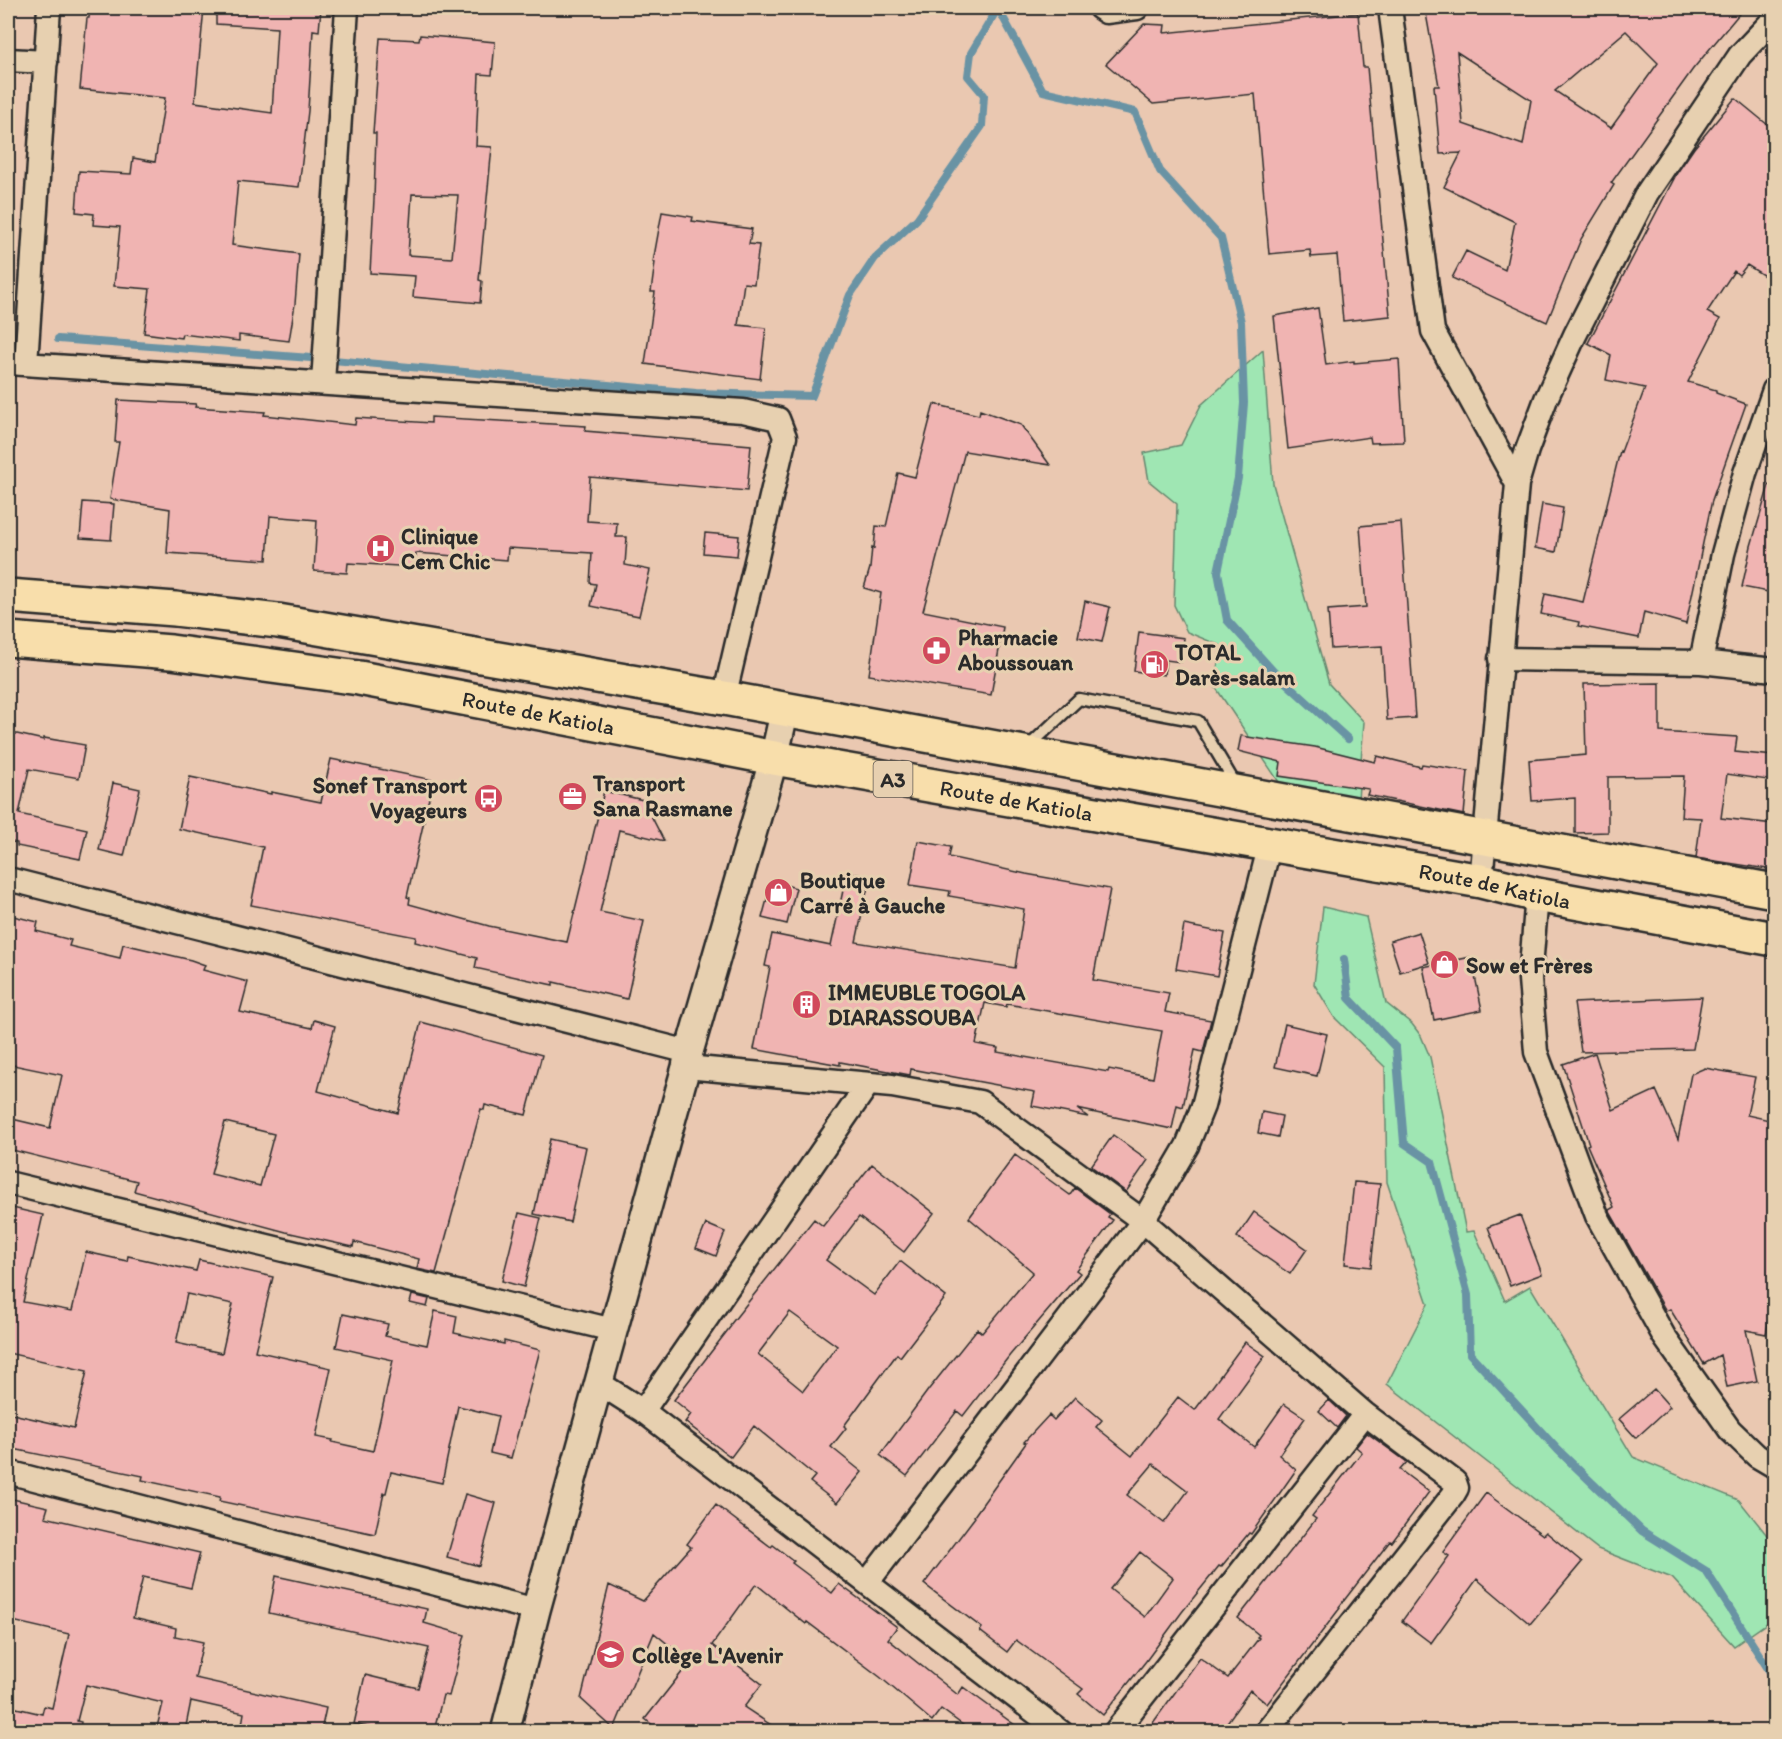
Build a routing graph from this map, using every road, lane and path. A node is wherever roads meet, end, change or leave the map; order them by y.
1 (50, 8) edge
2 (347, 8) edge
3 (1100, 8) edge
4 (1137, 8) edge
5 (1390, 8) edge
6 (1774, 19) edge
7 (8, 60) edge
8 (46, 62) junction
9 (17, 364) edge
10 (323, 383) junction
11 (1774, 390) edge
12 (1517, 484) junction
13 (8, 596) edge
14 (8, 639) edge
15 (1500, 659) junction
16 (1701, 662) junction
17 (1774, 670) edge
18 (724, 698) junction
19 (785, 709) junction
20 (1022, 753) junction
21 (774, 758) junction
22 (1240, 793) junction
23 (1485, 837) junction
24 (1270, 844) junction
25 (8, 879) edge
26 (1481, 881) junction
27 (1774, 891) edge
28 (1537, 895) junction
29 (1774, 939) edge
30 (687, 1059) junction
31 (868, 1084) junction
32 (8, 1183) edge
33 (1143, 1221) junction
34 (613, 1330) junction
35 (599, 1383) junction
36 (643, 1411) junction
37 (1365, 1414) junction
38 (1774, 1466) edge
39 (8, 1472) edge
40 (867, 1583) junction
41 (536, 1610) junction
42 (505, 1731) edge
43 (1061, 1731) edge
44 (1115, 1731) edge
45 (1266, 1731) edge

1 - 8 street
2 - 10 street
3 - 4 street
5 - 12 street
6 - 12 street
7 - 8 street
8 - 9 street
9 - 10 street
10 - 18 street
11 - 16 street
12 - 15 street
13 - 18 highway, Route de Katiola / A3
14 - 21 highway, Route de Katiola / A3
15 - 16 street
15 - 23 street
16 - 17 street
18 - 19 highway, Route de Katiola / A3
19 - 20 highway, Route de Katiola / A3
19 - 21 street
20 - 22 highway, Route de Katiola / A3
20 - 22 lane
21 - 24 highway, Route de Katiola / A3
21 - 30 street
22 - 23 highway, Route de Katiola / A3
23 - 26 street
23 - 27 highway, Route de Katiola / A3
24 - 26 highway, Route de Katiola / A3
24 - 33 street
25 - 30 street
26 - 28 highway, Route de Katiola / A3
28 - 29 highway, Route de Katiola / A3
28 - 38 street
30 - 31 street
30 - 34 street
31 - 33 street
31 - 36 street
32 - 34 street
33 - 37 street
33 - 40 street
34 - 35 street
35 - 36 street
35 - 41 street
36 - 40 street
37 - 44 street
37 - 45 street
39 - 41 street
40 - 43 street
41 - 42 street

